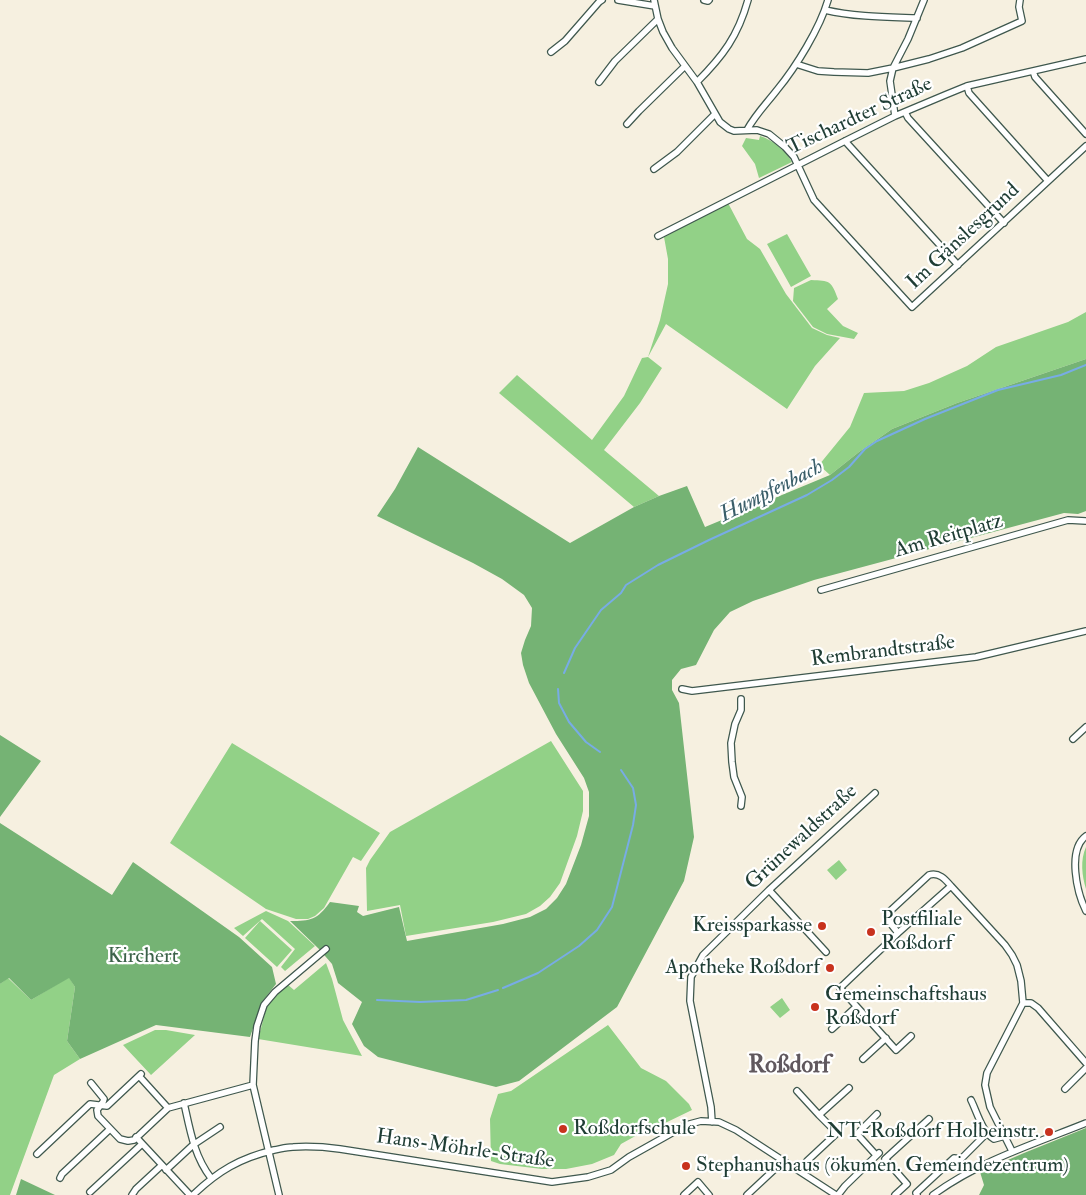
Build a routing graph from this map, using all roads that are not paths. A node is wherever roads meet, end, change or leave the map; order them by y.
1 (602, 0) edge
2 (618, 0) edge
3 (704, 0) edge
4 (709, 0) edge
5 (748, 0) edge
6 (828, 0) edge
7 (924, 0) edge
8 (1020, 0) edge
9 (654, 3) edge
10 (825, 10) junction
11 (917, 18) junction
12 (658, 19) junction
13 (551, 52) dead end
14 (1086, 59) edge
15 (796, 64) junction
16 (685, 66) junction
17 (893, 68) junction
18 (1033, 71) junction
19 (600, 82) dead end
20 (697, 82) junction
21 (968, 86) junction
22 (905, 112) junction
23 (715, 114) junction
24 (895, 116) junction
25 (627, 124) dead end
26 (747, 130) junction
27 (1086, 134) edge
28 (845, 141) junction
29 (1086, 146) edge
30 (797, 165) junction
31 (654, 169) dead end
32 (1048, 181) junction
33 (1004, 223) junction
34 (658, 236) dead end
35 (958, 265) junction
36 (1086, 521) edge
37 (821, 590) dead end
38 (1086, 631) edge
39 (682, 689) dead end
40 (741, 699) dead end
41 (1086, 727) edge
42 (1073, 739) dead end
43 (875, 793) dead end
44 (741, 806) dead end
45 (1086, 836) edge
46 (951, 886) junction
47 (769, 890) junction
48 (1086, 911) edge
49 (898, 933) junction
50 (326, 949) dead end
51 (826, 952) dead end
52 (1023, 1003) junction
53 (856, 1007) junction
54 (832, 1030) dead end
55 (911, 1036) dead end
56 (886, 1038) junction
57 (863, 1059) dead end
58 (1086, 1063) edge
59 (1086, 1068) edge
60 (91, 1083) dead end
61 (253, 1085) junction
62 (849, 1088) dead end
63 (1064, 1089) dead end
64 (797, 1091) dead end
65 (971, 1100) dead end
66 (184, 1103) junction
67 (100, 1104) junction
68 (168, 1108) junction
69 (877, 1114) dead end
70 (819, 1115) junction
71 (929, 1119) dead end
72 (712, 1122) junction
73 (1086, 1123) edge
74 (220, 1127) dead end
75 (110, 1129) junction
76 (987, 1133) junction
77 (1005, 1136) junction
78 (136, 1137) junction
79 (142, 1144) junction
80 (193, 1145) junction
81 (1012, 1151) junction
82 (269, 1152) junction
83 (37, 1154) dead end
84 (782, 1160) junction
85 (164, 1168) junction
86 (799, 1171) junction
87 (60, 1178) dead end
88 (211, 1178) junction
89 (90, 1192) dead end
90 (132, 1195) edge
91 (191, 1195) edge
92 (279, 1195) edge
93 (684, 1195) edge
94 (709, 1195) edge
95 (747, 1195) edge
96 (837, 1195) edge
97 (895, 1195) edge
98 (917, 1195) edge
99 (934, 1195) edge

1 - 13 street
2 - 9 street
3 - 4 street
5 - 20 street
6 - 10 street
7 - 11 street
8 - 17 street
9 - 12 street
10 - 11 street
10 - 15 street
11 - 17 street
12 - 16 street
12 - 19 street
14 - 18 street, Tischardter Straße
15 - 17 street
15 - 26 street
16 - 20 street
16 - 25 street
17 - 24 street
18 - 21 street, Tischardter Straße
18 - 27 street
20 - 23 street
21 - 22 street, Tischardter Straße
21 - 32 street
22 - 24 street, Tischardter Straße
22 - 33 street
23 - 26 street
23 - 31 street
24 - 28 street, Tischardter Straße
26 - 30 street
28 - 30 street, Tischardter Straße
28 - 35 street
29 - 32 street, Im Gänslesgrund
30 - 34 street, Tischardter Straße
30 - 35 street, Im Gänslesgrund
32 - 33 street, Im Gänslesgrund
33 - 35 street, Im Gänslesgrund
36 - 37 street, Am Reitplatz
38 - 39 street, Rembrandtstraße
40 - 44 street
41 - 42 street
43 - 47 street, Grünewaldstraße
45 - 48 street
46 - 49 street
46 - 49 street
46 - 52 street
47 - 51 street
47 - 72 street, Grünewaldstraße
49 - 53 street
50 - 61 street
52 - 58 street
52 - 77 street
53 - 54 street
53 - 56 street
55 - 56 street
56 - 57 street
59 - 63 street
60 - 67 street
61 - 66 street
61 - 82 street
62 - 70 street
64 - 70 street
65 - 76 street
66 - 68 street
66 - 80 street
67 - 68 street
67 - 75 street
67 - 83 street
68 - 78 street
69 - 96 street
70 - 86 street
71 - 97 street
72 - 82 street, Hans-Möhrle-Straße
72 - 84 street, Hans-Möhrle-Straße
73 - 81 street
74 - 80 street
75 - 78 street
75 - 87 street
76 - 77 street
76 - 98 street
77 - 81 street
78 - 79 street, Hans-Möhrle-Straße
79 - 85 street, Hans-Möhrle-Straße
79 - 89 street
80 - 85 street
80 - 88 street
81 - 99 street
82 - 88 street, Hans-Möhrle-Straße
82 - 92 street
84 - 86 street, Hans-Möhrle-Straße
84 - 95 street
85 - 90 street
85 - 91 street, Hans-Möhrle-Straße
86 - 96 street, Hans-Möhrle-Straße
88 - 91 street, Hans-Möhrle-Straße
93 - 94 street

